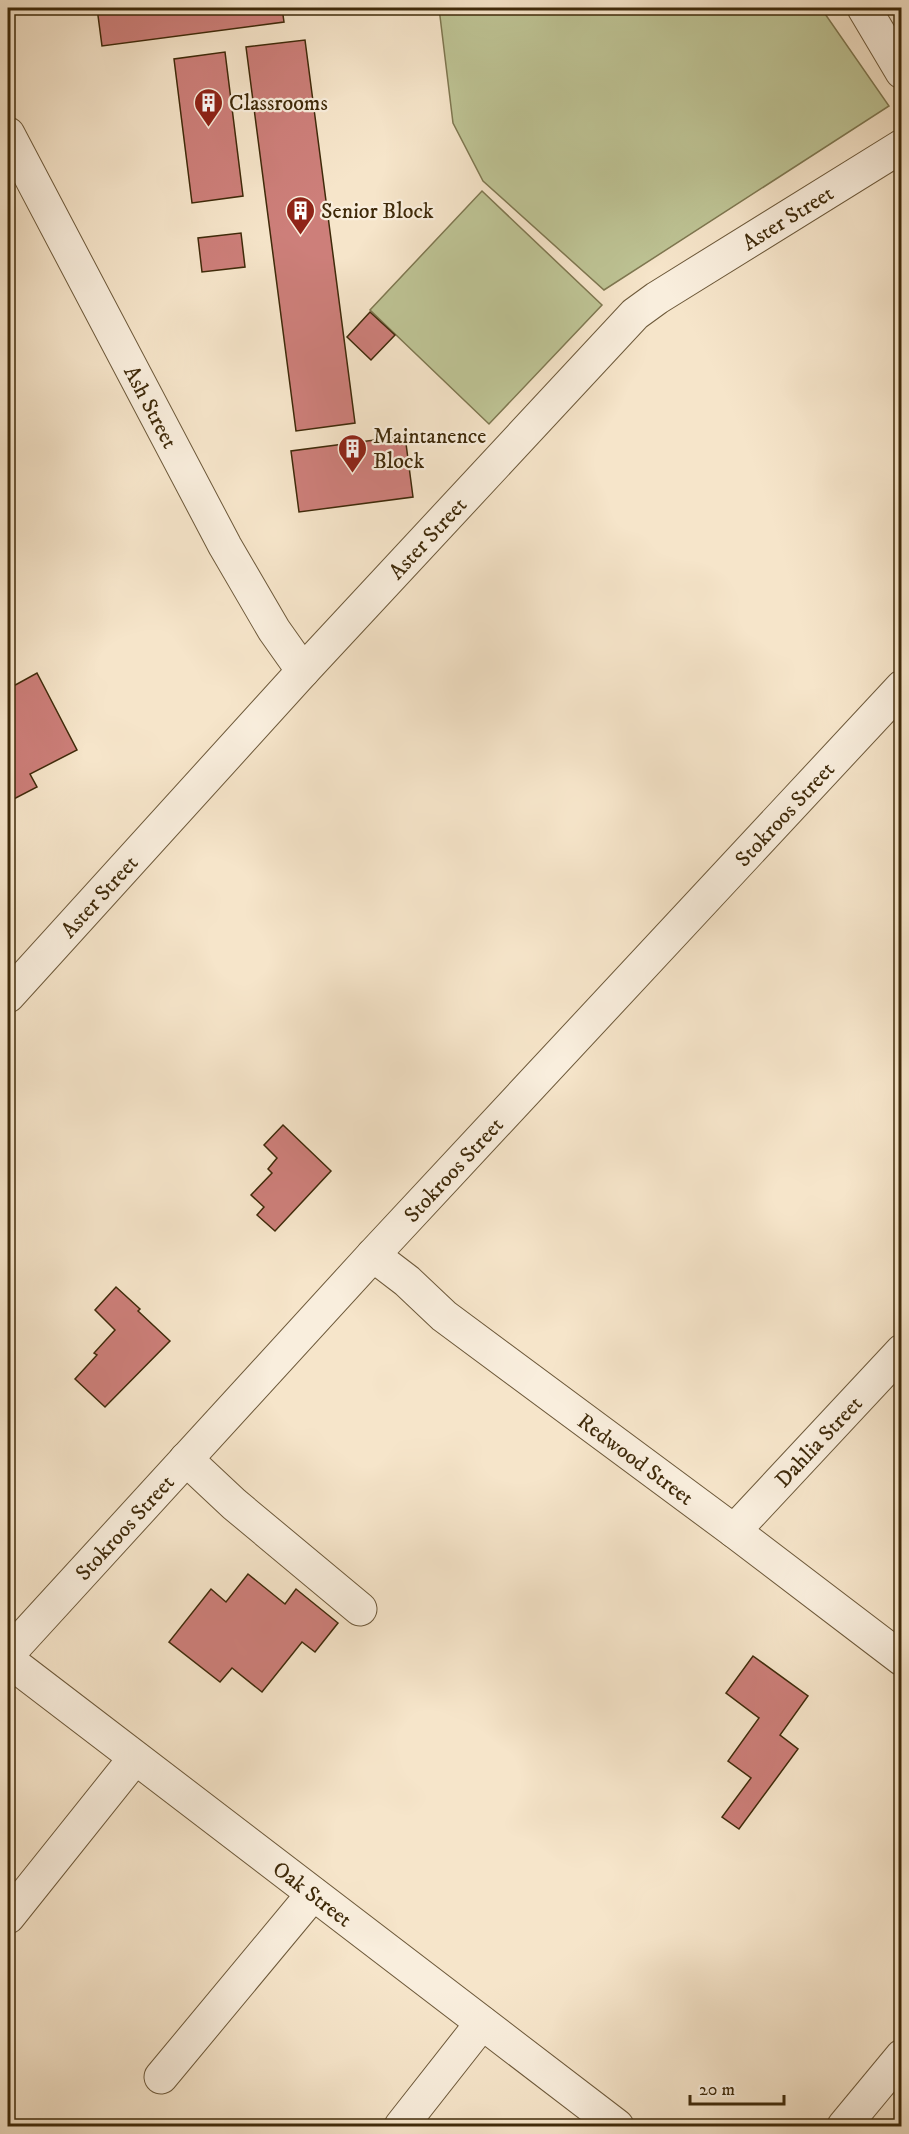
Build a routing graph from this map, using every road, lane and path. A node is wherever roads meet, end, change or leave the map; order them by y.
1 (864, 8) edge
2 (902, 72) edge
3 (8, 134) edge
4 (902, 146) edge
5 (303, 671) junction
6 (902, 687) edge
7 (8, 996) edge
8 (373, 1255) junction
9 (902, 1351) edge
10 (186, 1459) junction
11 (735, 1531) junction
12 (360, 1609) dead end
13 (8, 1654) edge
14 (902, 1659) edge
15 (8, 1660) edge
16 (135, 1758) junction
17 (314, 1894) junction
18 (8, 1917) edge
19 (482, 2023) junction
20 (902, 2056) edge
21 (161, 2077) dead end
22 (401, 2127) edge
23 (617, 2127) edge
24 (844, 2127) edge

1 - 2 street
3 - 5 street, Ash Street
4 - 5 street, Aster Street
5 - 7 street, Aster Street
6 - 8 street, Stokroos Street
8 - 10 street, Stokroos Street
8 - 11 street, Redwood Street
9 - 11 street, Dahlia Street
10 - 12 street
10 - 13 street, Stokroos Street
11 - 14 street, Redwood Street
15 - 16 street, Oak Street
16 - 17 street, Oak Street
16 - 18 street
17 - 19 street, Oak Street
17 - 21 street
19 - 22 street
19 - 23 street, Oak Street
20 - 24 street

